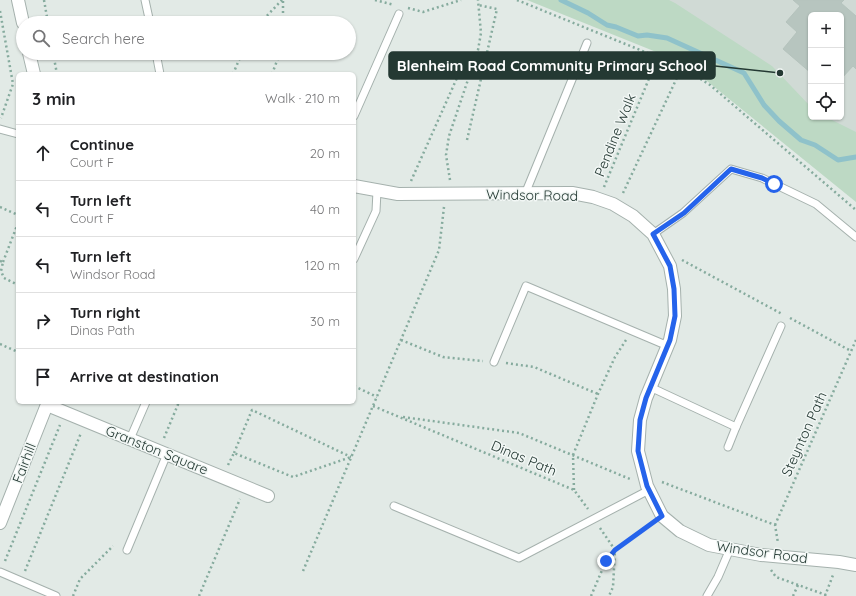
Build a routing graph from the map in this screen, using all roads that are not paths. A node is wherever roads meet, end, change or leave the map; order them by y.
1 (18, 0) edge
2 (145, 0) edge
3 (399, 14) dead end
4 (21, 16) edge
5 (148, 16) edge
6 (587, 43) dead end
7 (31, 60) edge
8 (157, 60) edge
9 (34, 72) edge
10 (160, 72) edge
11 (356, 111) edge
12 (0, 129) edge
13 (16, 133) edge
14 (356, 186) edge
15 (377, 191) junction
16 (525, 194) junction
17 (653, 234) junction
18 (856, 236) edge
19 (356, 255) edge
20 (781, 326) dead end
21 (668, 346) junction
22 (494, 362) dead end
23 (650, 387) junction
24 (47, 404) edge
25 (49, 404) edge
26 (145, 404) edge
27 (736, 427) junction
28 (130, 439) junction
29 (728, 447) dead end
30 (163, 453) junction
31 (647, 484) junction
32 (268, 496) dead end
33 (394, 506) dead end
34 (0, 523) edge
35 (730, 549) junction
36 (127, 550) dead end
37 (856, 565) edge
38 (0, 572) edge
39 (56, 596) edge
40 (708, 596) edge

1 - 4 street
2 - 5 lane
3 - 11 lane
6 - 16 lane
7 - 9 street
8 - 10 lane
12 - 13 lane
14 - 15 street, Windsor Road
15 - 16 street, Windsor Road
15 - 19 lane
16 - 17 street, Windsor Road
17 - 18 lane
17 - 21 street, Windsor Road
20 - 27 lane
21 - 22 lane
21 - 23 street, Windsor Road
23 - 27 lane
23 - 31 street, Windsor Road
24 - 34 street, Fairhill
25 - 28 street, Granston Square
26 - 28 lane
27 - 29 lane
28 - 30 street, Granston Square
30 - 32 street, Granston Square
30 - 36 lane
31 - 33 lane
31 - 35 street, Windsor Road
35 - 37 street, Windsor Road
35 - 40 lane
38 - 39 lane

